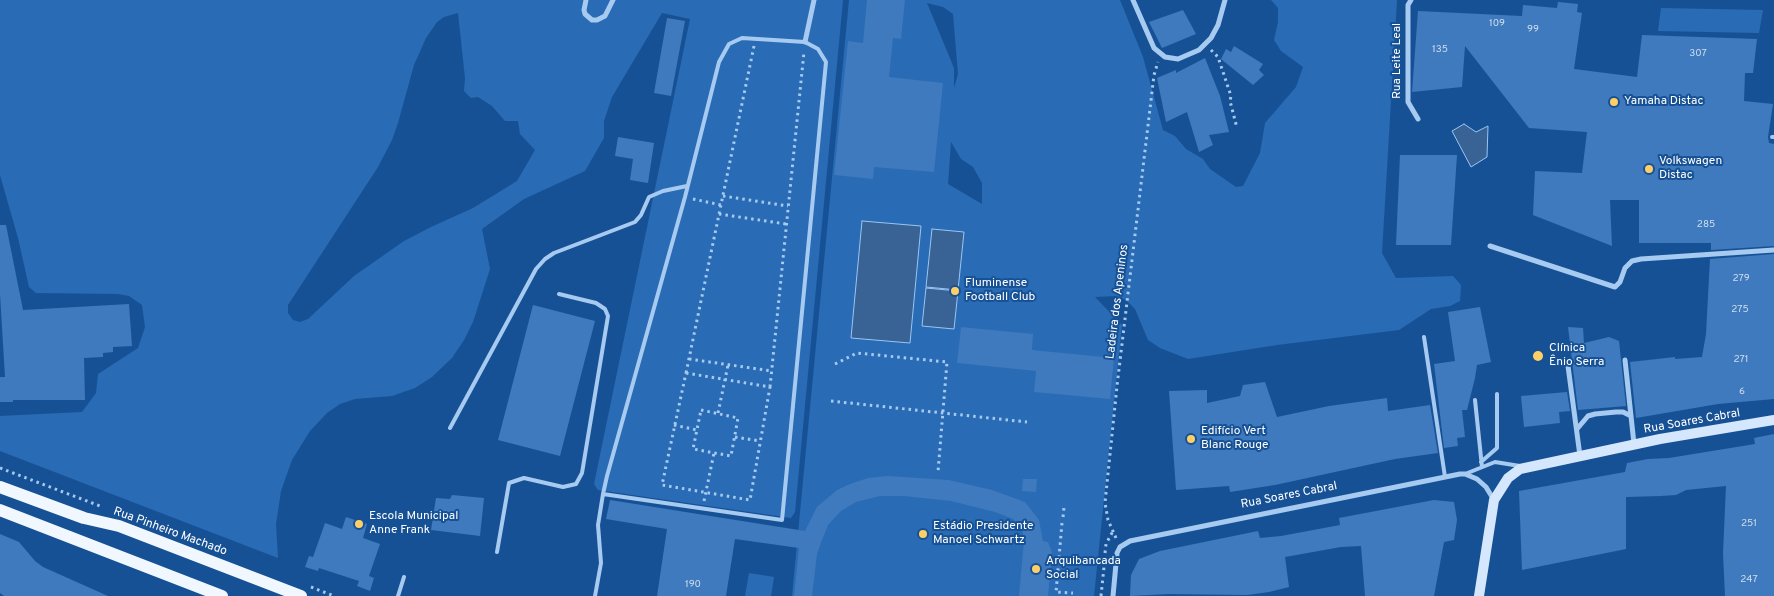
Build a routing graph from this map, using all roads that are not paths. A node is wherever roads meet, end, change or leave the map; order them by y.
1 (586, 0) edge
2 (613, 0) edge
3 (814, 0) edge
4 (1133, 0) edge
5 (1225, 0) edge
6 (1411, 0) edge
7 (805, 42) junction
8 (1418, 119) dead end
9 (687, 186) junction
10 (1490, 246) dead end
11 (1774, 250) edge
12 (559, 294) dead end
13 (1424, 338) dead end
14 (1625, 360) dead end
15 (1568, 366) dead end
16 (1498, 394) dead end
17 (1475, 400) dead end
18 (1631, 416) junction
19 (1774, 420) edge
20 (450, 428) dead end
21 (1577, 429) junction
22 (1634, 445) junction
23 (1580, 456) junction
24 (1481, 464) junction
25 (1526, 466) junction
26 (1465, 474) junction
27 (1446, 477) junction
28 (0, 487) edge
29 (603, 494) junction
30 (1494, 500) junction
31 (0, 510) edge
32 (496, 552) dead end
33 (404, 577) dead end
34 (222, 596) edge
35 (301, 596) edge
36 (398, 596) edge
37 (596, 596) edge
38 (1112, 596) edge
39 (1479, 596) edge

1 - 2 street
3 - 7 street
4 - 5 street
6 - 8 street, Rua Leite Leal
7 - 9 lane
7 - 29 lane
9 - 20 lane
9 - 29 lane
10 - 11 street
12 - 32 lane
13 - 27 lane
14 - 18 street
15 - 21 street
16 - 24 lane
17 - 24 lane
18 - 21 street
18 - 22 street
19 - 22 main road, Rua Soares Cabral
21 - 23 street
22 - 23 main road, Rua Soares Cabral
23 - 25 main road, Rua Soares Cabral
24 - 25 lane, Rua Soares Cabral
24 - 26 lane, Rua Soares Cabral
25 - 30 main road, Rua Soares Cabral
26 - 27 street, Rua Soares Cabral
26 - 30 street
27 - 38 street, Rua Soares Cabral
28 - 35 main road, Rua Pinheiro Machado
29 - 37 lane
30 - 39 main road
31 - 34 main road
33 - 36 lane

